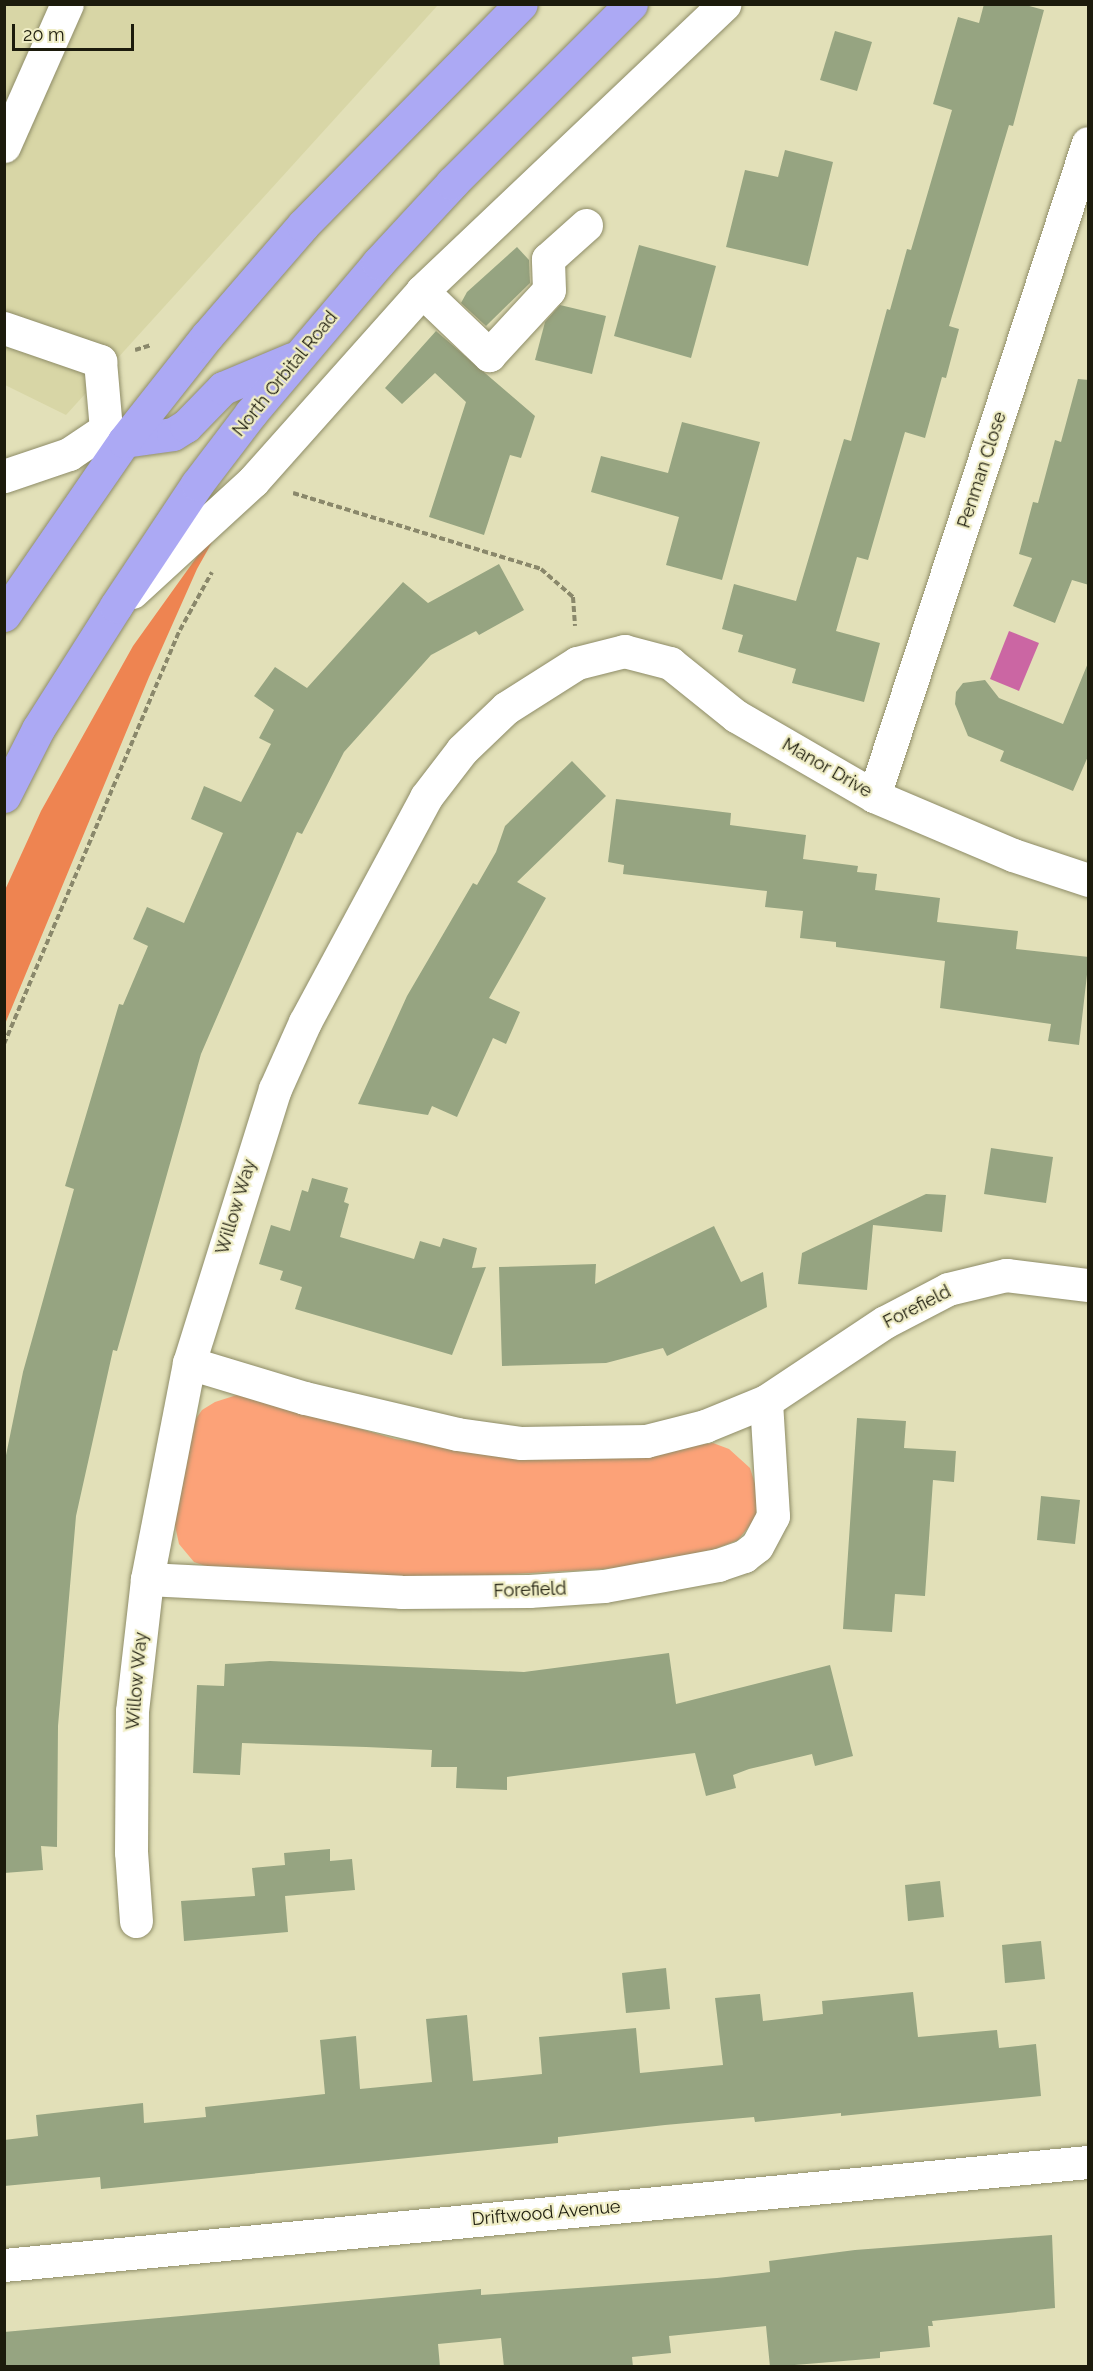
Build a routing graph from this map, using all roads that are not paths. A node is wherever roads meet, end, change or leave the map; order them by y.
1 (67, 4) edge
2 (521, 4) edge
3 (631, 4) edge
4 (724, 4) edge
5 (1089, 143) edge
6 (4, 146) edge
7 (586, 225) dead end
8 (422, 291) junction
9 (4, 328) edge
10 (296, 358) junction
11 (115, 435) junction
12 (4, 476) edge
13 (116, 606) junction
14 (4, 615) edge
15 (577, 663) joint
16 (4, 796) edge
17 (874, 796) junction
18 (1089, 880) edge
19 (1089, 1285) edge
20 (189, 1363) junction
21 (766, 1401) junction
22 (147, 1579) junction
23 (136, 1921) dead end
24 (1089, 2162) edge
25 (4, 2265) edge

1 - 6 street
2 - 11 highway
3 - 10 highway, North Orbital Road
4 - 8 street
5 - 17 street, Penman Close
7 - 8 street
8 - 13 street
9 - 11 street
10 - 11 highway
10 - 13 highway, North Orbital Road
11 - 12 street
11 - 14 highway
13 - 16 highway, North Orbital Road
15 - 17 street, Manor Drive
15 - 20 street, Willow Way
17 - 18 street, Manor Drive
19 - 21 street, Forefield
20 - 21 street, Forefield
20 - 22 street, Willow Way
21 - 22 street, Forefield
22 - 23 street, Willow Way
24 - 25 street, Driftwood Avenue

